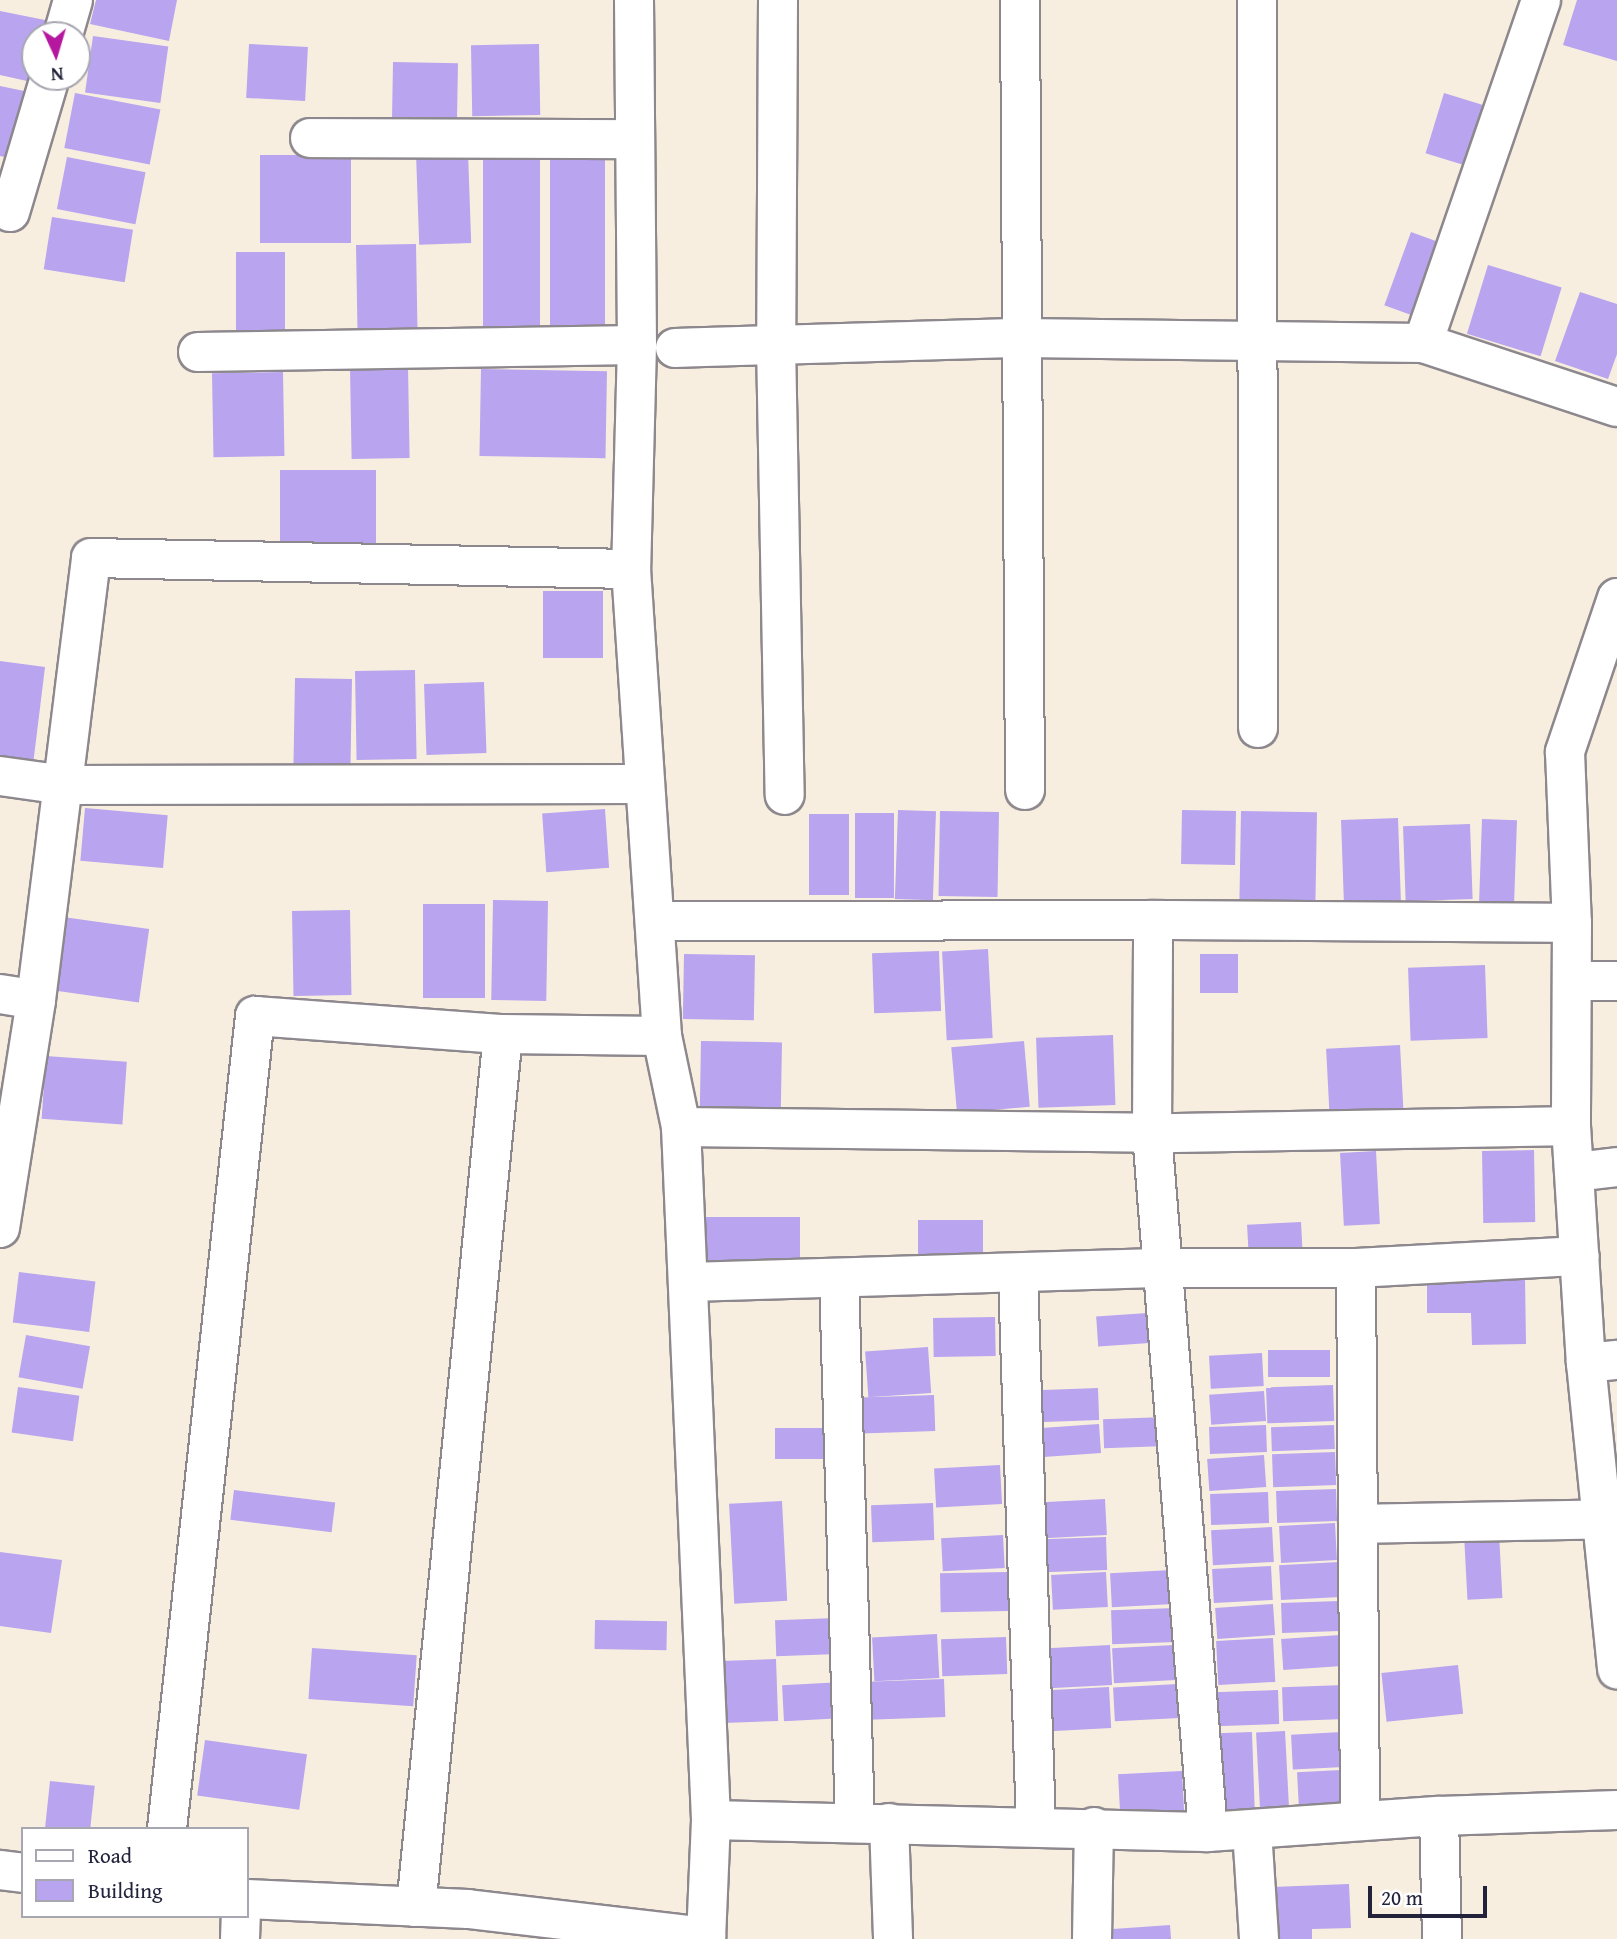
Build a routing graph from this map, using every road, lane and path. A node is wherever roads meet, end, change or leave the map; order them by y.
1 (73, 0) edge
2 (634, 0) edge
3 (778, 0) edge
4 (1020, 0) edge
5 (1257, 0) edge
6 (1541, 0) edge
7 (67, 21) edge
8 (46, 91) edge
9 (310, 138) dead end
10 (633, 139) junction
11 (10, 212) dead end
12 (1022, 338) junction
13 (1259, 338) junction
14 (1423, 343) junction
15 (776, 344) junction
16 (637, 345) junction
17 (675, 348) dead end
18 (198, 352) dead end
19 (1617, 407) edge
20 (631, 569) junction
21 (1617, 598) edge
22 (1258, 728) dead end
23 (0, 776) edge
24 (644, 784) junction
25 (65, 785) junction
26 (1025, 790) dead end
27 (785, 795) dead end
28 (1153, 920) junction
29 (657, 921) junction
30 (1572, 923) junction
31 (1573, 981) junction
32 (1617, 981) edge
33 (18, 997) edge
34 (503, 1034) junction
35 (662, 1036) junction
36 (1571, 1126) junction
37 (681, 1127) junction
38 (1152, 1133) junction
39 (1617, 1167) edge
40 (1575, 1172) junction
41 (0, 1228) edge
42 (1580, 1256) junction
43 (1166, 1268) junction
44 (1356, 1268) junction
45 (1018, 1275) junction
46 (839, 1278) junction
47 (689, 1282) junction
48 (1602, 1361) edge
49 (1608, 1519) edge
50 (1358, 1524) junction
51 (1617, 1669) edge
52 (1617, 1810) edge
53 (1439, 1816) junction
54 (711, 1820) junction
55 (1360, 1820) junction
56 (872, 1823) junction
57 (1036, 1826) junction
58 (167, 1827) edge
59 (1094, 1827) junction
60 (1252, 1830) junction
61 (1208, 1832) junction
62 (0, 1870) edge
63 (21, 1873) edge
64 (248, 1899) edge
65 (415, 1907) junction
66 (241, 1918) edge
67 (467, 1924) edge
68 (706, 1938) edge
69 (240, 1939) edge
70 (893, 1939) edge
71 (1092, 1939) edge
72 (1259, 1939) edge
73 (1442, 1939) edge

1 - 7 street
2 - 10 street
3 - 15 street
4 - 12 street
5 - 13 street
6 - 14 street
8 - 11 street
9 - 10 street
10 - 16 street
12 - 13 street
12 - 15 street
12 - 26 street
13 - 14 street
13 - 22 street
14 - 19 street
15 - 17 street
15 - 27 street
16 - 18 street
16 - 20 street
20 - 24 street
20 - 25 street
21 - 30 street
23 - 25 street
24 - 25 street
24 - 29 street
25 - 33 street
28 - 29 street
28 - 30 street
28 - 38 street
29 - 35 street
30 - 31 street
31 - 32 street
31 - 36 street
33 - 41 street
34 - 35 street
34 - 58 street
34 - 65 street
35 - 37 street
36 - 38 street
36 - 40 street
37 - 38 street
37 - 47 street
38 - 43 street
39 - 40 street
40 - 42 street
42 - 44 street
42 - 48 street
43 - 44 street
43 - 45 street
43 - 61 street
44 - 50 street
45 - 46 street
45 - 57 street
46 - 47 street
46 - 56 street
47 - 54 street
48 - 49 street
49 - 50 street
49 - 51 street
50 - 55 street
52 - 53 street
53 - 55 street
53 - 73 street
54 - 56 street
54 - 68 street
55 - 60 street
56 - 57 street
56 - 70 street
57 - 59 street
59 - 61 street
59 - 71 street
60 - 61 street
60 - 72 street
62 - 63 street
64 - 65 street
65 - 67 street
66 - 69 street
67 - 68 street

